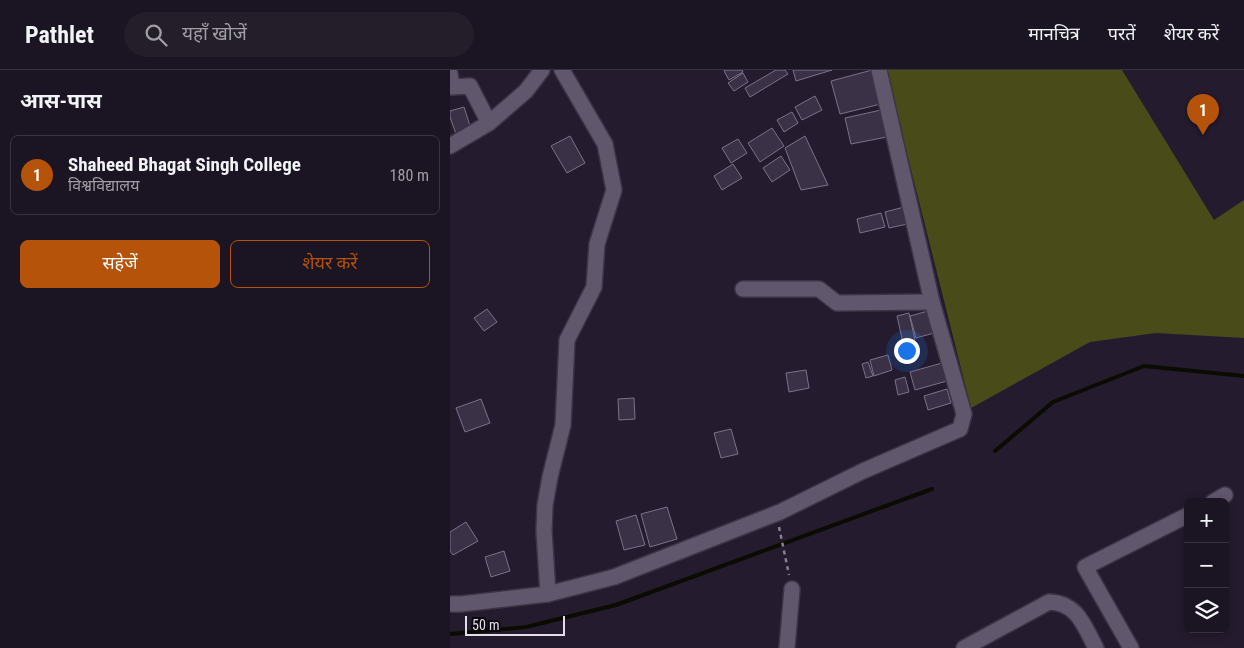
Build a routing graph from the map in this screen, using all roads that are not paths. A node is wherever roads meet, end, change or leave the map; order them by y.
1 (542, 70) edge
2 (562, 70) edge
3 (879, 70) edge
4 (450, 74) edge
5 (489, 123) junction
6 (450, 146) edge
7 (743, 289) dead end
8 (932, 302) junction
9 (1184, 516) edge
10 (792, 589) road end
11 (548, 594) junction
12 (450, 604) edge
13 (787, 648) edge
14 (964, 648) edge
15 (1096, 648) edge
16 (1131, 648) edge

1 - 5 street
2 - 11 street
3 - 8 street
4 - 5 street
5 - 6 street
7 - 8 street
8 - 11 street
9 - 16 street
10 - 13 street
11 - 12 street
14 - 15 street

